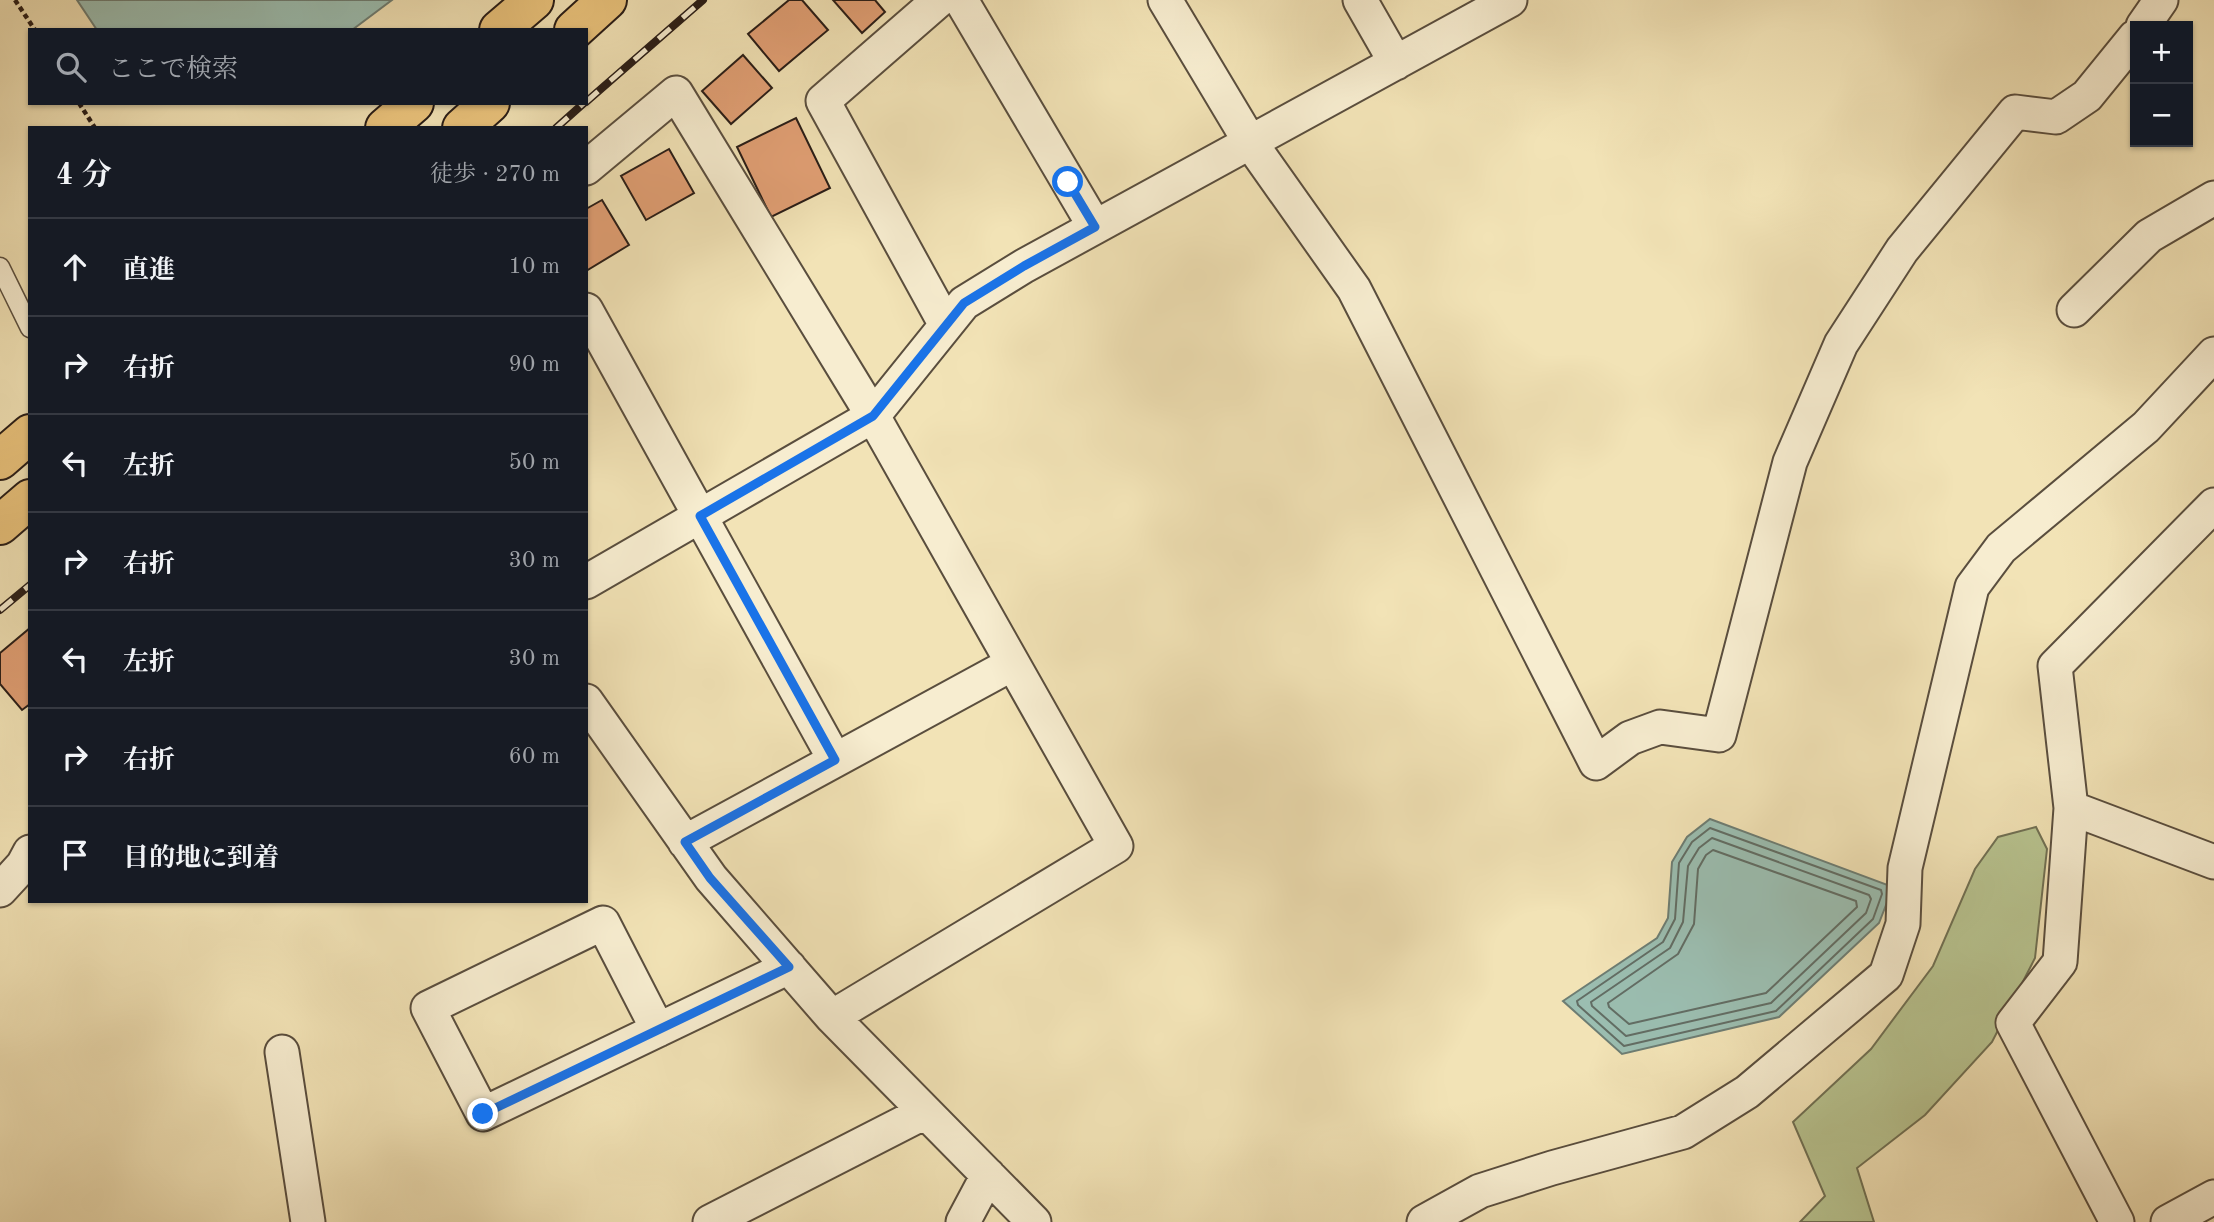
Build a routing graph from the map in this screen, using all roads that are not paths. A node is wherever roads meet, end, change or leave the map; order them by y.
1 (534, 0) edge
2 (607, 0) edge
3 (939, 0) edge
4 (961, 0) edge
5 (1165, 0) edge
6 (1360, 0) edge
7 (1510, 0) edge
8 (2161, 0) edge
9 (2146, 21) edge
10 (501, 28) edge
11 (575, 28) edge
12 (2130, 43) edge
13 (1396, 62) junction
14 (412, 105) edge
15 (488, 105) edge
16 (387, 126) edge
17 (464, 126) edge
18 (1250, 142) junction
19 (588, 166) edge
20 (2214, 198) edge
21 (1095, 227) junction
22 (0, 267) edge
23 (2074, 310) dead end
24 (588, 314) edge
25 (28, 324) edge
26 (946, 325) junction
27 (2214, 354) edge
28 (873, 416) junction
29 (28, 436) edge
30 (0, 460) edge
31 (28, 501) edge
32 (2214, 505) edge
33 (700, 516) junction
34 (0, 525) edge
35 (588, 581) edge
36 (1013, 664) junction
37 (588, 704) edge
38 (835, 760) junction
39 (2071, 808) junction
40 (685, 842) junction
41 (28, 856) edge
42 (2214, 862) edge
43 (0, 890) edge
44 (789, 967) junction
45 (832, 1017) junction
46 (658, 1030) junction
47 (282, 1052) dead end
48 (925, 1112) junction
49 (988, 1175) junction
50 (2214, 1197) edge
51 (308, 1222) edge
52 (710, 1222) edge
53 (963, 1222) edge
54 (1034, 1222) edge
55 (1424, 1222) edge
56 (2117, 1222) edge
57 (2168, 1222) edge

1 - 10 highway
2 - 11 highway
3 - 26 street
4 - 21 street
5 - 18 street
6 - 13 street
7 - 13 street
8 - 9 street
12 - 18 street
13 - 18 street
14 - 16 highway
15 - 17 highway
18 - 21 street
19 - 28 street
20 - 23 street
21 - 26 street
22 - 25 lane
24 - 33 street
26 - 28 street
27 - 55 street
28 - 33 street
28 - 36 street
29 - 30 highway
31 - 34 highway
32 - 39 street
33 - 35 street
33 - 38 street
36 - 38 street
36 - 45 street
37 - 40 street
38 - 40 street
39 - 42 street
39 - 56 street
40 - 44 street
41 - 43 street
44 - 45 street
44 - 46 street
45 - 48 street
46 - 46 street
47 - 51 street
48 - 49 street
48 - 52 street
49 - 53 street
49 - 54 street
50 - 57 street

